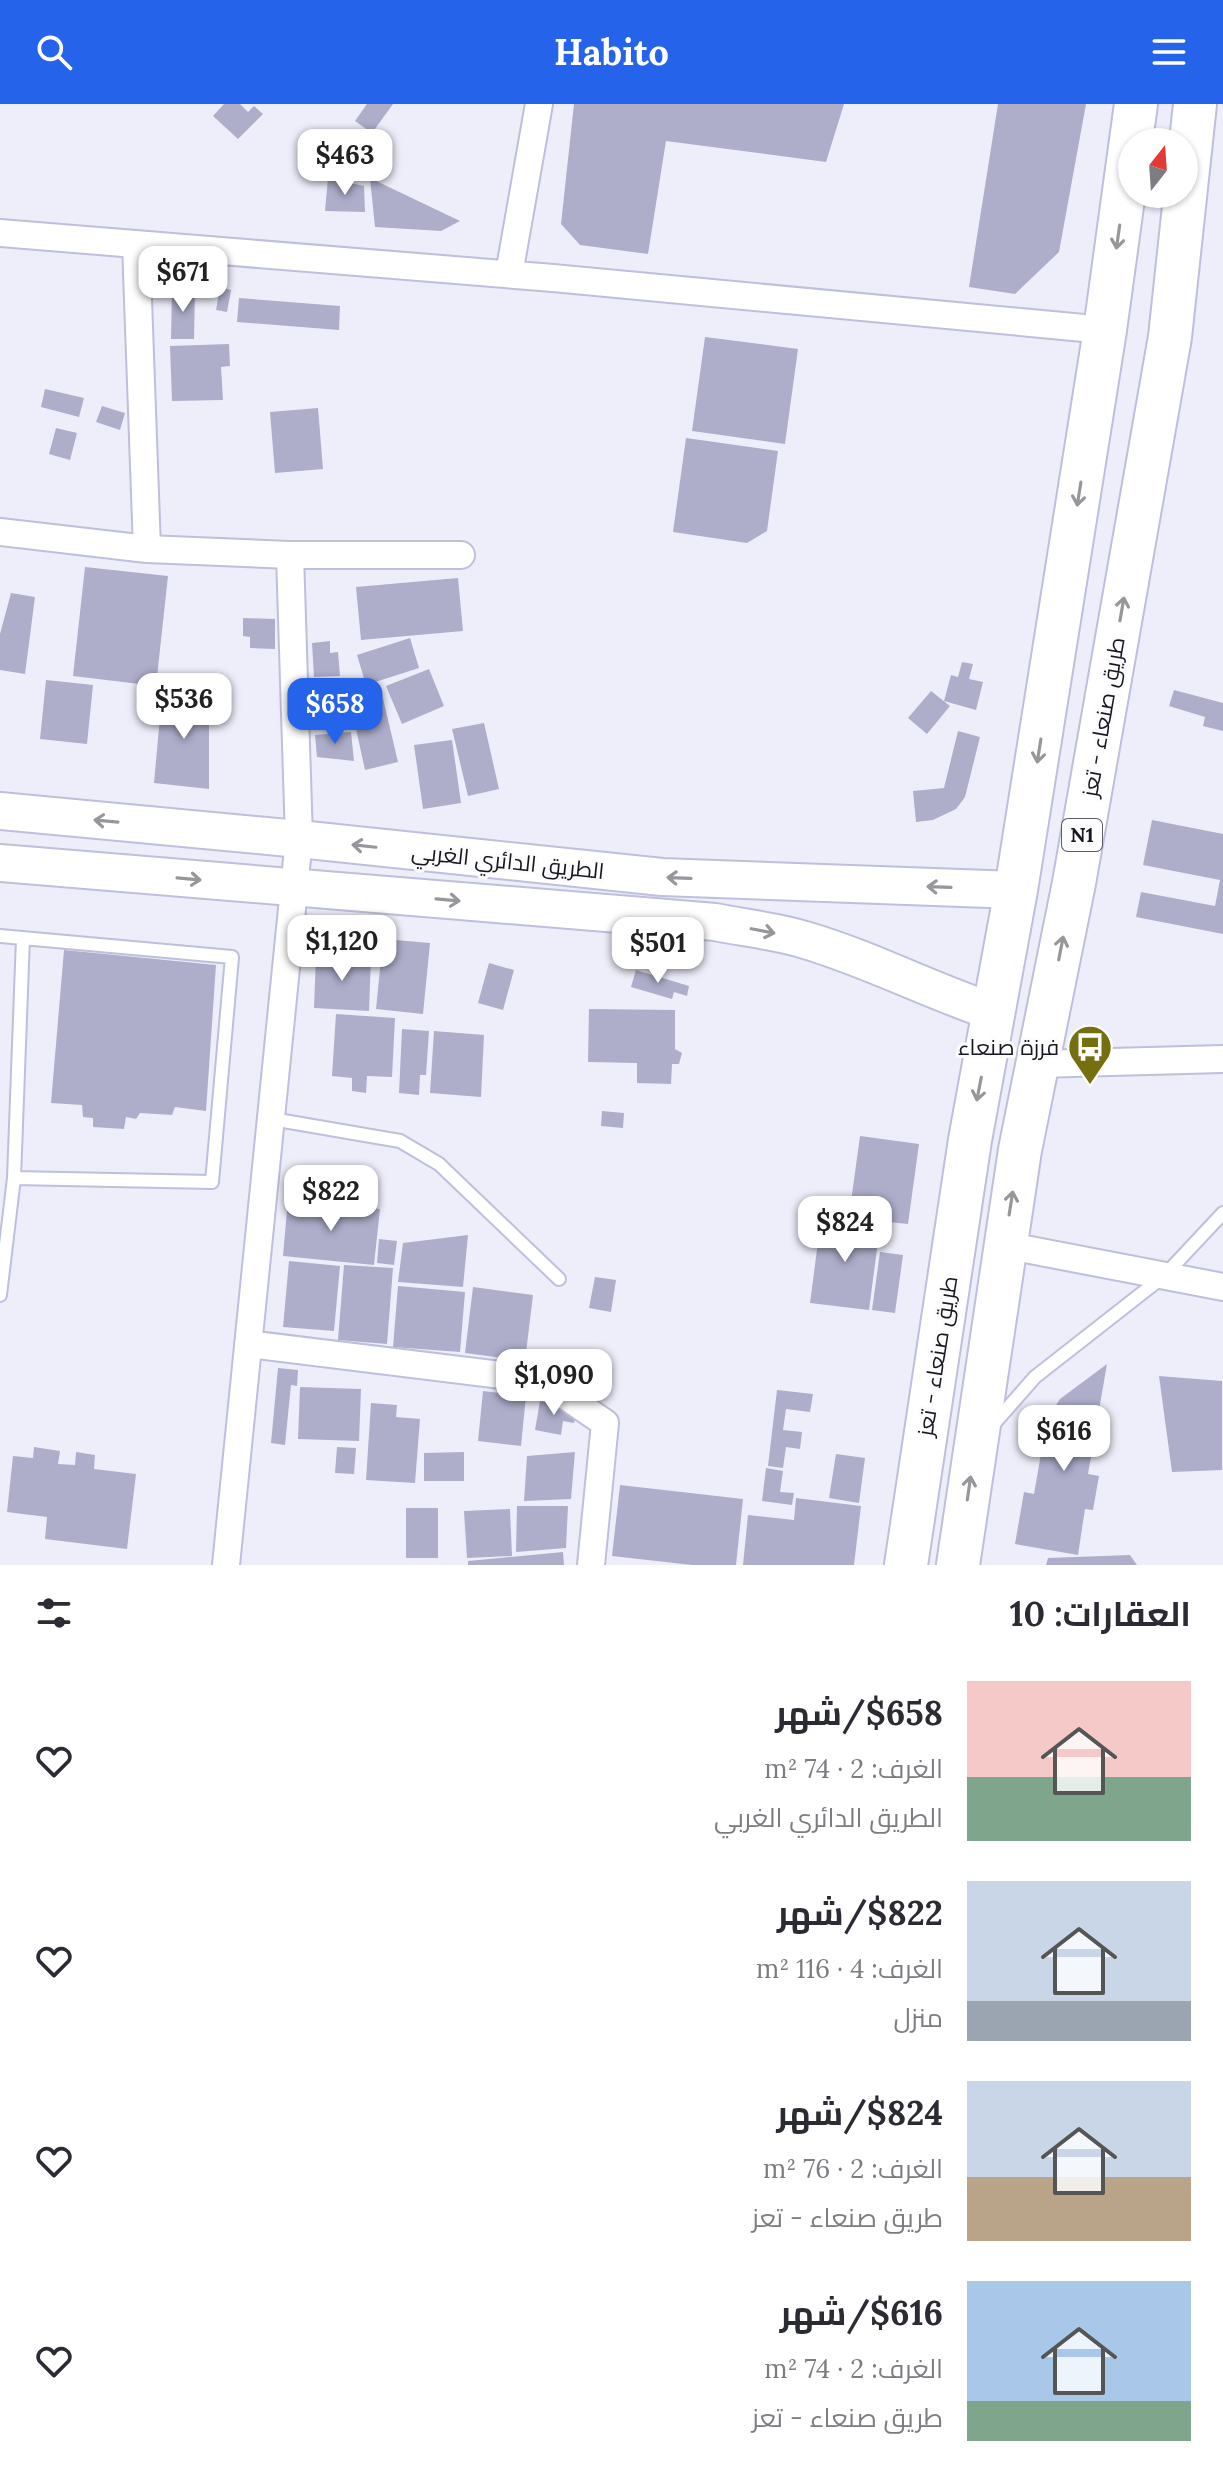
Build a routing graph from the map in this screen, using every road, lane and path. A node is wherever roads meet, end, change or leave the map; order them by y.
1 (539, 104) edge
2 (1136, 104) edge
3 (1200, 113) edge
4 (0, 233) edge
5 (136, 244) junction
6 (509, 274) junction
7 (1105, 330) junction
8 (0, 532) edge
9 (147, 549) junction
10 (290, 555) junction
11 (461, 555) dead end
12 (0, 811) edge
13 (299, 839) junction
14 (0, 863) edge
15 (296, 887) junction
16 (1016, 890) junction
17 (0, 936) edge
18 (23, 938) junction
19 (994, 1012) junction
20 (1223, 1059) edge
21 (1037, 1064) junction
22 (272, 1119) junction
23 (970, 1140) junction
24 (1020, 1150) junction
25 (14, 1178) junction
26 (1223, 1213) edge
27 (1004, 1245) junction
28 (1164, 1276) junction
29 (559, 1279) dead end
30 (1223, 1287) edge
31 (0, 1295) edge
32 (248, 1344) junction
33 (975, 1444) junction
34 (226, 1565) edge
35 (591, 1565) edge
36 (906, 1565) edge
37 (958, 1565) edge

1 - 6 street
2 -> 7 highway, طريق صنعاء - تعز
21 -> 3 highway, طريق صنعاء - تعز / N1
4 - 5 street
5 - 6 street
5 - 9 street
6 - 7 street
7 -> 16 highway, طريق صنعاء - تعز
8 - 9 street
9 - 10 street
10 - 11 street
10 - 13 street
13 -> 12 main road, الطريق الدائري الغربي
13 - 15 street
16 -> 13 main road, الطريق الدائري الغربي
14 -> 15 main road, الطريق الدائري الغربي
15 -> 19 main road, الطريق الدائري الغربي
15 - 22 street
16 - 19 highway, طريق صنعاء - تعز
17 - 18 lane
18 - 25 lane
18 - 25 lane
19 -> 23 highway, طريق صنعاء - تعز
20 - 21 street
21 - 24 highway, طريق صنعاء - تعز / N1
22 - 29 lane
22 - 32 street
23 - 24 highway
23 - 36 highway, طريق صنعاء - تعز
27 -> 24 highway, طريق صنعاء - تعز / N1
25 - 31 lane
26 - 28 lane
27 - 28 street
27 - 33 highway, طريق صنعاء - تعز / N1
28 - 30 street
28 - 33 lane
32 - 34 street
32 - 35 street
37 -> 33 highway, طريق صنعاء - تعز / N1

